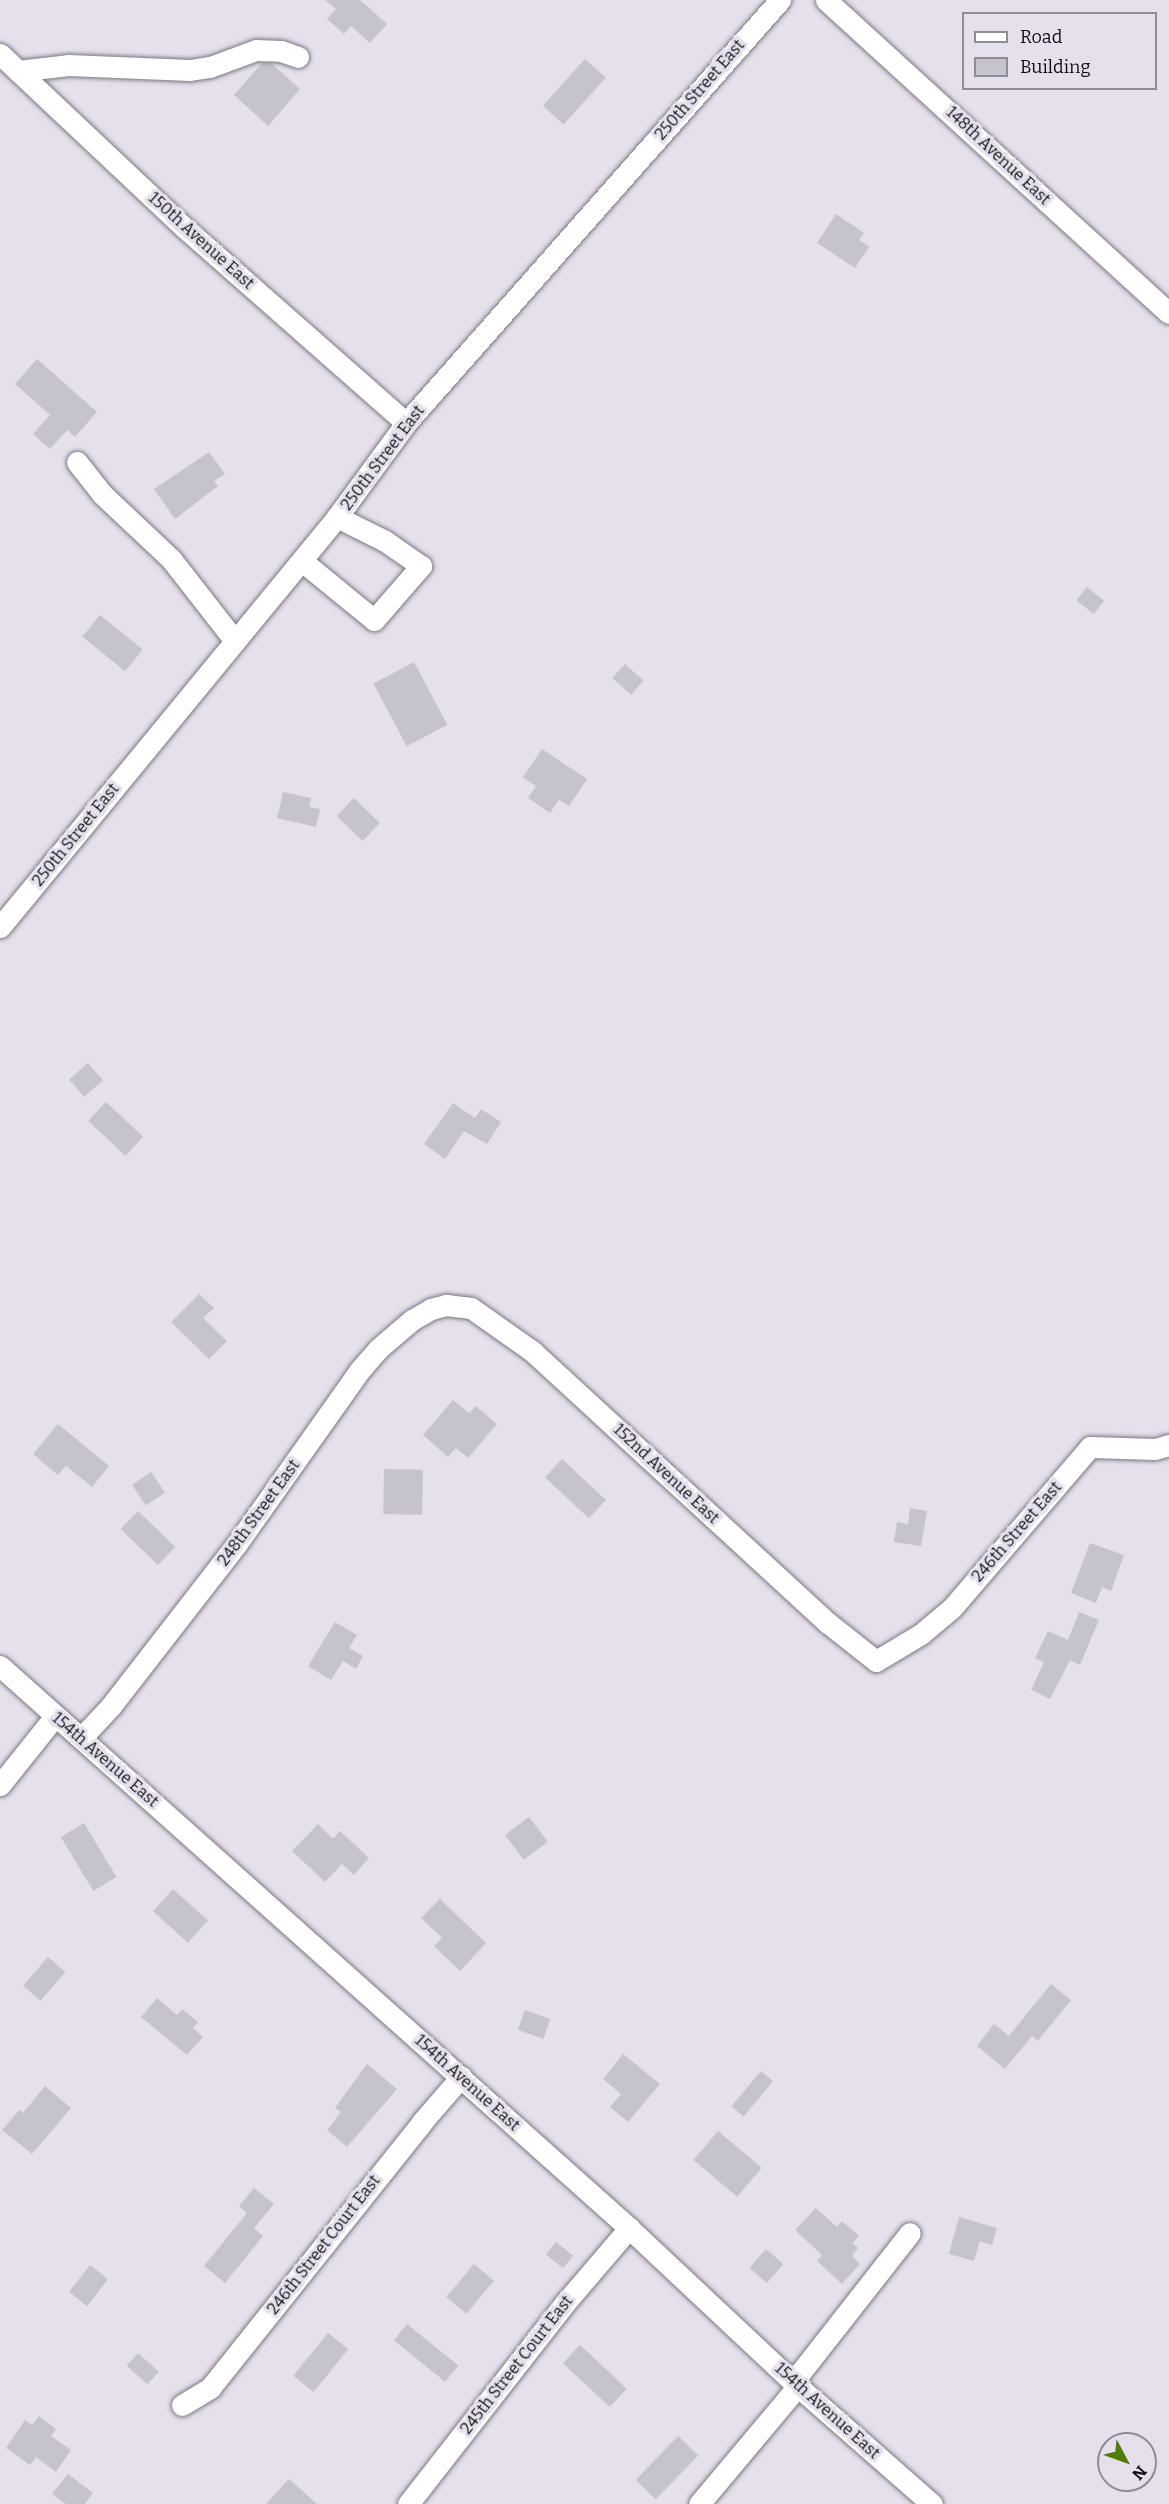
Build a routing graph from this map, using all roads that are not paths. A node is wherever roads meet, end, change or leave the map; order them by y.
1 (780, 0) edge
2 (826, 0) edge
3 (0, 54) edge
4 (298, 57) dead end
5 (18, 71) junction
6 (1169, 313) edge
7 (406, 423) junction
8 (77, 462) dead end
9 (338, 517) junction
10 (302, 561) junction
11 (236, 641) junction
12 (0, 927) edge
13 (446, 1305) joint
14 (1169, 1445) edge
15 (876, 1661) joint
16 (0, 1666) edge
17 (55, 1716) junction
18 (82, 1737) junction
19 (0, 1785) edge
20 (461, 2077) junction
21 (629, 2228) junction
22 (910, 2233) dead end
23 (795, 2384) junction
24 (182, 2405) dead end
25 (408, 2504) edge
26 (699, 2504) edge
27 (932, 2504) edge

1 - 7 street, 250th Street East
2 - 6 street, 148th Avenue East
3 - 5 street, 150th Avenue East
4 - 5 street
5 - 7 street, 150th Avenue East
7 - 9 street, 250th Street East
8 - 11 street
9 - 10 street, 250th Street East
9 - 10 street
10 - 11 street, 250th Street East
11 - 12 street, 250th Street East
13 - 15 street, 152nd Avenue East
13 - 18 street, 248th Street East
14 - 15 street, 246th Street East
16 - 17 street, 154th Avenue East
17 - 18 street, 154th Avenue East
17 - 19 street
18 - 20 street, 154th Avenue East
20 - 21 street, 154th Avenue East
20 - 24 street, 246th Street Court East
21 - 23 street, 154th Avenue East
21 - 25 street, 245th Street Court East
22 - 23 street
23 - 26 street
23 - 27 street, 154th Avenue East

